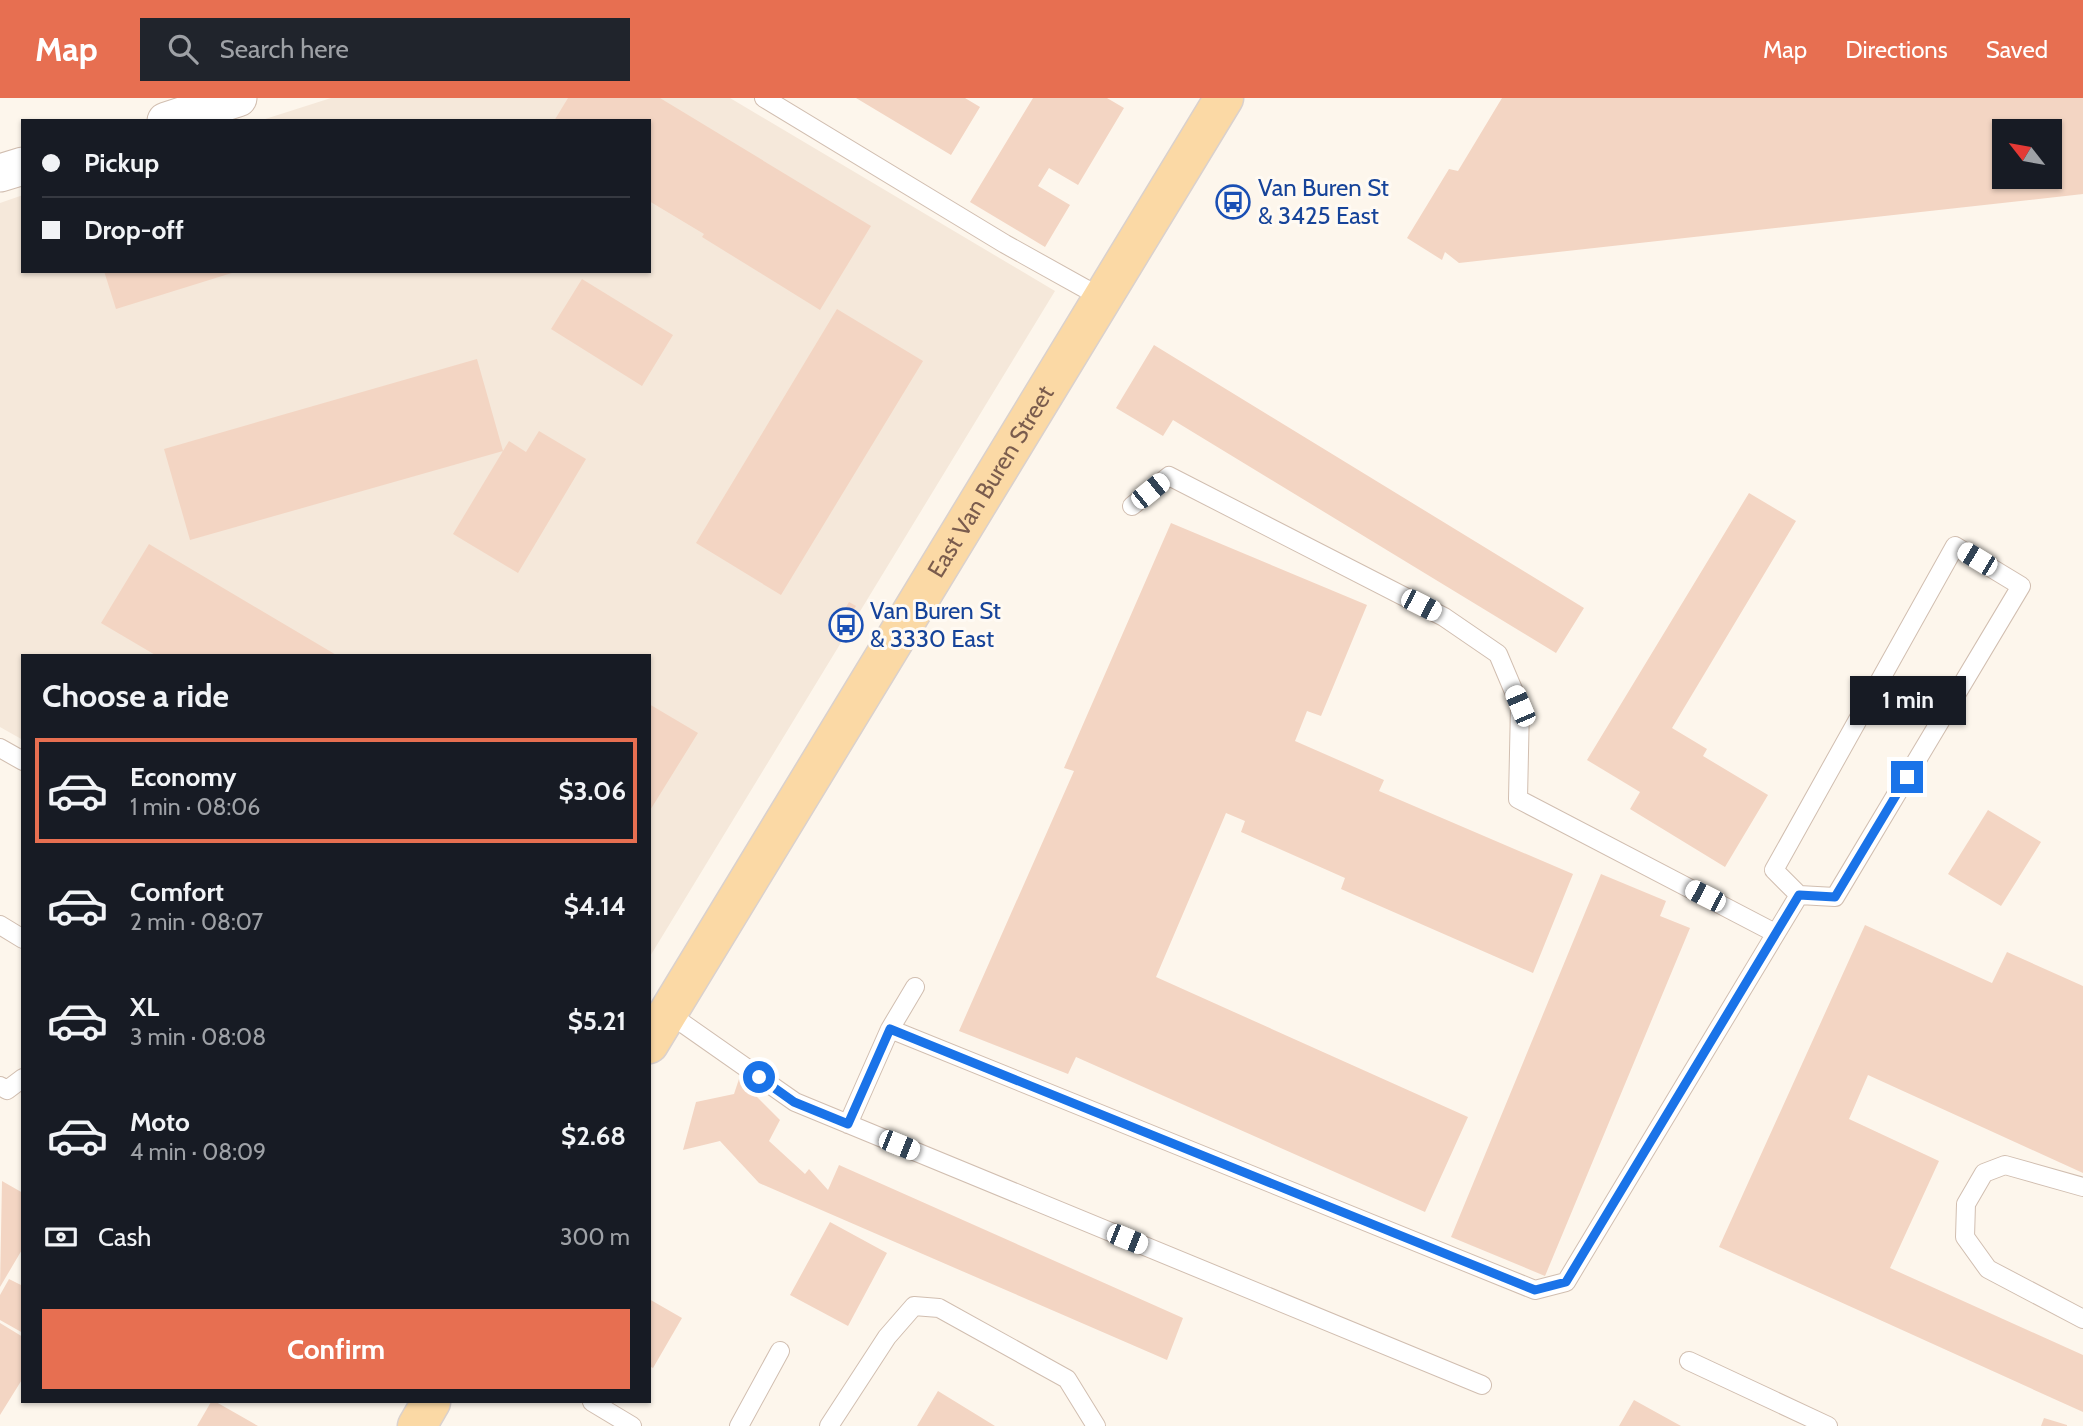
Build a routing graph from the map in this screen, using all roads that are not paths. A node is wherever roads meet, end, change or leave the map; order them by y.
1 (238, 98) edge
2 (764, 98) edge
3 (1224, 98) edge
4 (172, 119) edge
5 (21, 167) edge
6 (0, 173) edge
7 (1102, 298) junction
8 (1132, 506) dead end
9 (0, 747) edge
10 (21, 760) edge
11 (1799, 895) junction
12 (0, 925) edge
13 (1775, 933) junction
14 (21, 938) edge
15 (915, 987) dead end
16 (659, 1029) edge
17 (890, 1029) junction
18 (21, 1080) edge
19 (0, 1086) edge
20 (848, 1124) junction
21 (2083, 1187) edge
22 (2083, 1319) edge
23 (780, 1351) dead end
24 (1689, 1362) dead end
25 (1482, 1385) dead end
26 (430, 1403) edge
27 (594, 1403) edge
28 (417, 1426) edge
29 (632, 1426) edge
30 (739, 1426) edge
31 (829, 1426) edge
32 (1096, 1426) edge
33 (1828, 1426) edge

1 - 4 street
2 - 7 lane
3 - 7 main road, East Van Buren Street
5 - 6 street
7 - 16 main road, East Van Buren Street
8 - 13 lane
9 - 10 lane
11 - 11 lane
11 - 13 lane
12 - 14 lane
13 - 17 lane
15 - 17 lane
16 - 20 lane
17 - 20 lane
18 - 19 lane
20 - 25 lane
21 - 22 lane
23 - 30 lane
24 - 33 lane
26 - 28 main road
27 - 29 lane
31 - 32 lane

